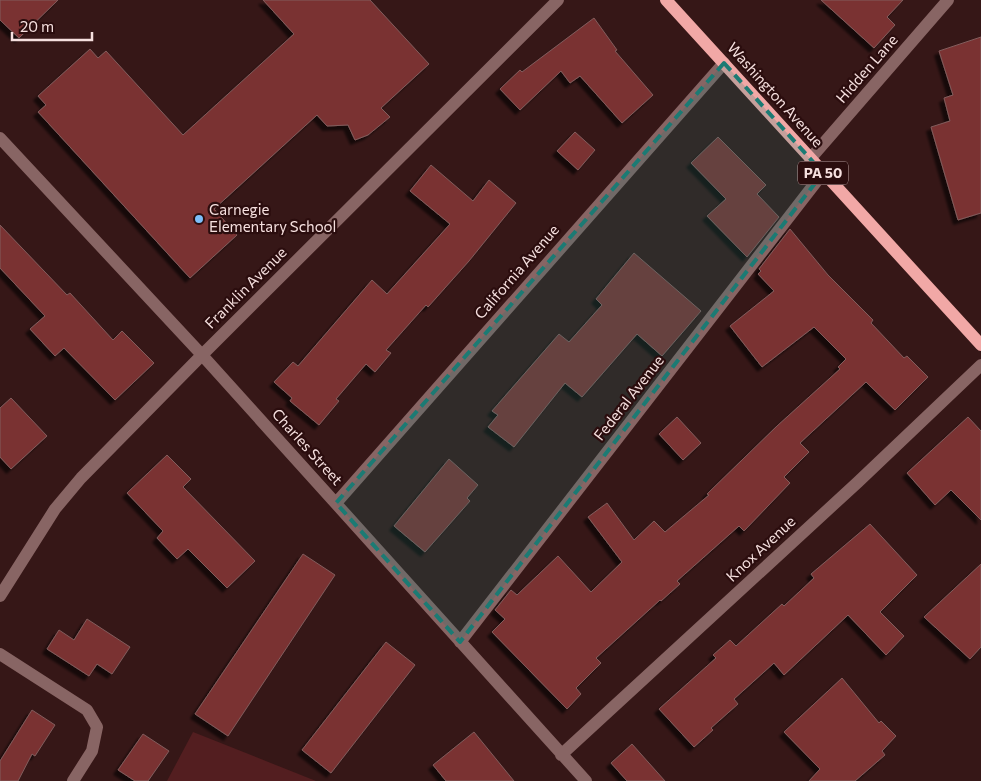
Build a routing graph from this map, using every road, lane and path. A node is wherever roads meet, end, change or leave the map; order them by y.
1 (558, 0) edge
2 (666, 0) edge
3 (948, 0) edge
4 (724, 63) junction
5 (0, 138) edge
6 (810, 159) junction
7 (823, 173) junction
8 (981, 346) edge
9 (202, 355) junction
10 (981, 366) edge
11 (336, 503) junction
12 (0, 596) edge
13 (460, 642) junction
14 (0, 654) edge
15 (562, 754) junction
16 (73, 781) edge
17 (586, 781) edge

1 - 9 street, Franklin Avenue
2 - 4 main road, Washington Avenue / PA 50
3 - 6 street, Hidden Lane
4 - 6 main road, Washington Avenue / PA 50
4 - 11 street, California Avenue
5 - 9 street, Charles Street
6 - 7 main road, Washington Avenue / PA 50
7 - 8 main road, Washington Avenue / PA 50
7 - 13 street, Federal Avenue
9 - 11 street, Charles Street
9 - 12 street, Franklin Avenue
10 - 15 street, Knox Avenue
11 - 13 street, Charles Street
13 - 15 street, Charles Street
14 - 16 street
15 - 17 street, Charles Street

